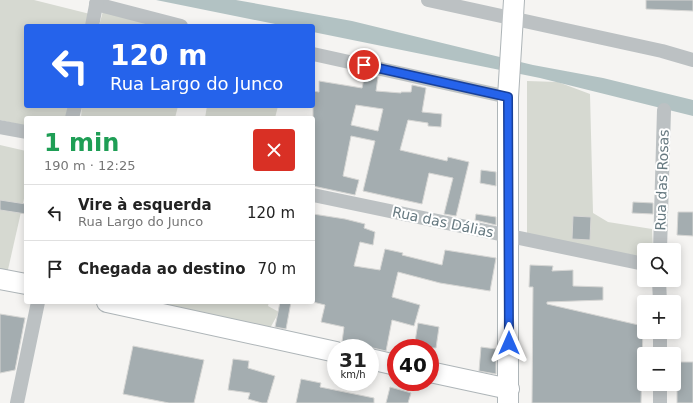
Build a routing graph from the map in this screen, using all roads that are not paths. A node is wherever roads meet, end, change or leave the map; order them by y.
1 (428, 0) edge
2 (97, 2) edge
3 (514, 10) edge
4 (92, 24) edge
5 (174, 24) edge
6 (315, 54) edge
7 (693, 60) edge
8 (508, 97) junction
9 (664, 110) dead end
10 (0, 126) edge
11 (24, 132) edge
12 (315, 195) edge
13 (508, 236) junction
14 (660, 243) edge
15 (637, 263) edge
16 (0, 279) edge
17 (24, 284) edge
18 (38, 304) edge
19 (126, 304) edge
20 (144, 306) edge
21 (327, 350) edge
22 (439, 375) edge
23 (660, 391) edge
24 (508, 396) edge
25 (17, 403) edge
26 (660, 403) edge

1 - 3 street
2 - 4 street
2 - 5 street
3 - 7 street
3 - 8 street
6 - 8 street
8 - 13 street
9 - 14 street, Rua das Rosas
10 - 11 street
12 - 13 street, Rua das Dálias
13 - 15 street, Rua das Dálias
13 - 24 street
16 - 17 street
18 - 25 street
19 - 20 street
20 - 21 street
22 - 24 street
23 - 26 street

